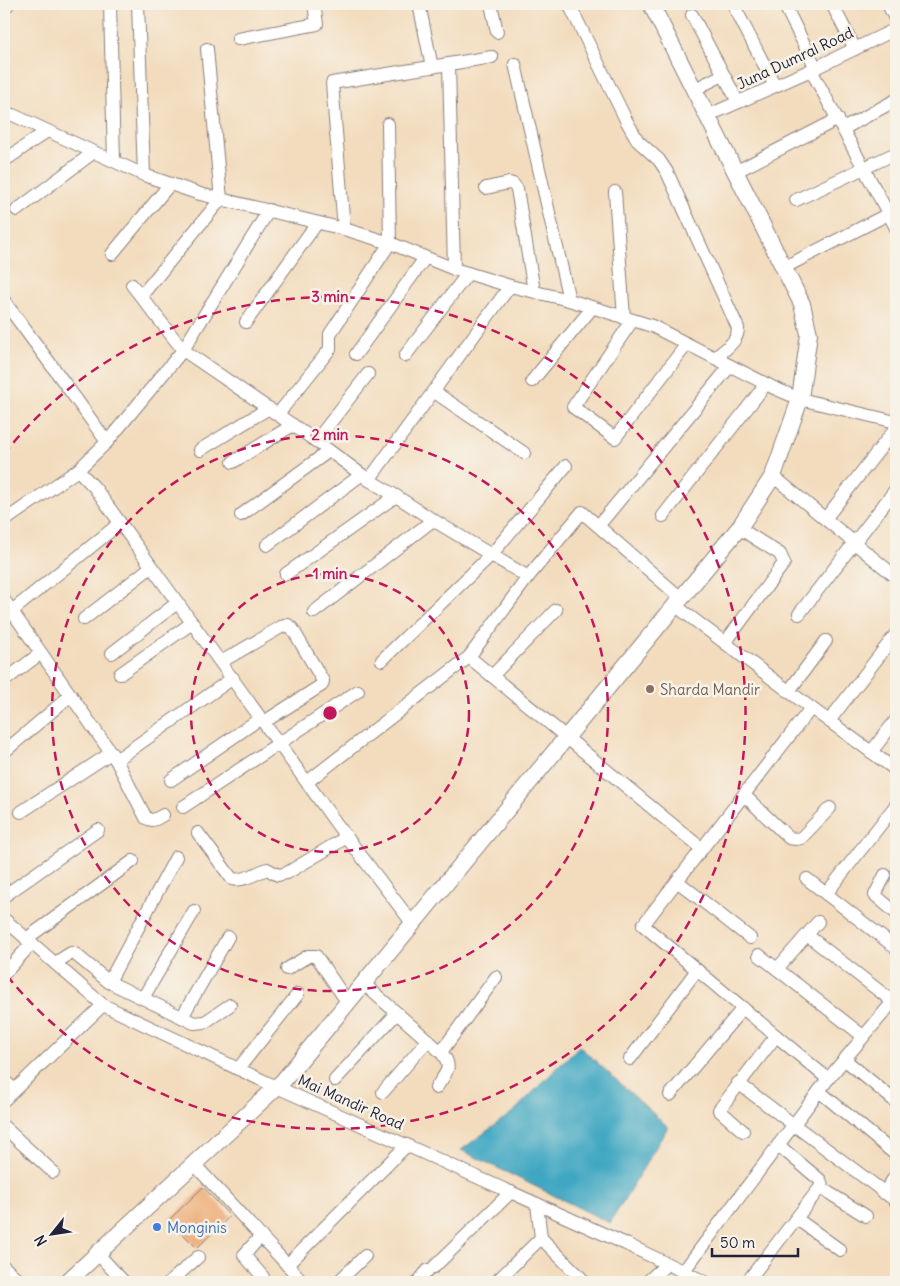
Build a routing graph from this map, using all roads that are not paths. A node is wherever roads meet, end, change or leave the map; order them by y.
1 (110, 4) edge
2 (138, 4) edge
3 (314, 4) edge
4 (419, 4) edge
5 (491, 4) edge
6 (570, 4) edge
7 (651, 4) edge
8 (733, 4) edge
9 (784, 4) edge
10 (832, 4) edge
11 (888, 4) edge
12 (692, 15) dead end
13 (896, 20) edge
14 (896, 29) edge
15 (498, 32) dead end
16 (238, 39) dead end
17 (206, 49) dead end
18 (855, 49) junction
19 (492, 57) dead end
20 (449, 64) junction
21 (515, 64) dead end
22 (432, 67) junction
23 (814, 69) junction
24 (723, 75) junction
25 (775, 86) junction
26 (694, 90) junction
27 (896, 100) edge
28 (738, 102) junction
29 (4, 113) edge
30 (707, 116) junction
31 (388, 124) dead end
32 (840, 124) junction
33 (47, 131) junction
34 (94, 152) junction
35 (896, 153) edge
36 (4, 161) edge
37 (114, 161) junction
38 (864, 168) junction
39 (735, 172) junction
40 (144, 175) junction
41 (170, 184) junction
42 (486, 188) dead end
43 (615, 192) dead end
44 (221, 199) junction
45 (796, 200) dead end
46 (17, 210) dead end
47 (269, 210) junction
48 (893, 212) edge
49 (317, 223) junction
50 (896, 228) edge
51 (344, 229) junction
52 (390, 243) junction
53 (112, 254) dead end
54 (425, 258) junction
55 (783, 268) junction
56 (454, 269) junction
57 (468, 273) junction
58 (132, 285) dead end
59 (510, 286) junction
60 (534, 291) junction
61 (141, 296) junction
62 (569, 300) junction
63 (4, 301) edge
64 (592, 308) junction
65 (628, 319) junction
66 (246, 322) dead end
67 (687, 344) junction
68 (182, 350) junction
69 (356, 354) dead end
70 (405, 356) dead end
71 (715, 358) junction
72 (730, 366) junction
73 (368, 374) dead end
74 (532, 381) dead end
75 (766, 384) junction
76 (433, 392) junction
77 (800, 399) junction
78 (274, 411) junction
79 (896, 422) edge
80 (293, 425) junction
81 (896, 428) edge
82 (316, 441) junction
83 (107, 442) junction
84 (200, 450) dead end
85 (329, 451) junction
86 (524, 453) dead end
87 (233, 462) dead end
88 (566, 466) dead end
89 (78, 470) junction
90 (772, 476) junction
91 (365, 478) junction
92 (896, 489) edge
93 (396, 496) junction
94 (242, 515) dead end
95 (663, 516) dead end
96 (824, 519) junction
97 (434, 520) junction
98 (4, 521) edge
99 (120, 523) junction
100 (599, 525) junction
101 (739, 528) junction
102 (267, 544) dead end
103 (855, 544) junction
104 (492, 556) junction
105 (151, 567) junction
106 (894, 572) edge
107 (286, 574) dead end
108 (528, 577) junction
109 (4, 600) edge
110 (679, 602) junction
111 (177, 603) junction
112 (556, 610) dead end
113 (12, 612) junction
114 (314, 612) dead end
115 (799, 614) dead end
116 (84, 619) dead end
117 (192, 623) junction
118 (896, 634) edge
119 (826, 642) dead end
120 (725, 643) junction
121 (41, 653) junction
122 (112, 653) dead end
123 (469, 657) junction
124 (382, 660) dead end
125 (221, 662) junction
126 (120, 674) dead end
127 (492, 676) junction
128 (233, 678) junction
129 (4, 680) edge
130 (358, 691) dead end
131 (789, 691) junction
132 (71, 695) junction
133 (811, 708) junction
134 (263, 720) junction
135 (896, 720) edge
136 (829, 721) junction
137 (567, 738) junction
138 (279, 743) junction
139 (4, 752) edge
140 (871, 752) junction
141 (113, 756) junction
142 (896, 770) edge
143 (171, 780) dead end
144 (307, 782) junction
145 (744, 795) junction
146 (896, 805) edge
147 (183, 807) dead end
148 (830, 808) dead end
149 (21, 812) dead end
150 (163, 815) dead end
151 (98, 830) dead end
152 (198, 832) dead end
153 (347, 837) junction
154 (702, 849) junction
155 (176, 857) dead end
156 (132, 861) dead end
157 (885, 875) dead end
158 (807, 879) dead end
159 (677, 882) junction
160 (826, 894) junction
161 (4, 896) edge
162 (194, 911) dead end
163 (896, 913) edge
164 (4, 919) edge
165 (818, 922) dead end
166 (413, 924) junction
167 (807, 935) junction
168 (228, 937) dead end
169 (750, 938) dead end
170 (29, 941) junction
171 (896, 948) edge
172 (760, 955) dead end
173 (55, 963) junction
174 (286, 969) dead end
175 (777, 969) junction
176 (697, 970) junction
177 (4, 974) edge
178 (496, 977) dead end
179 (109, 982) junction
180 (364, 984) junction
181 (298, 994) dead end
182 (142, 998) junction
183 (895, 1001) edge
184 (348, 1003) junction
185 (103, 1005) junction
186 (230, 1005) dead end
187 (743, 1008) junction
188 (397, 1013) junction
189 (182, 1017) junction
190 (776, 1036) junction
191 (863, 1036) junction
192 (428, 1040) junction
193 (441, 1052) junction
194 (630, 1059) dead end
195 (844, 1059) junction
196 (238, 1069) junction
197 (828, 1079) junction
198 (4, 1080) edge
199 (335, 1080) dead end
200 (738, 1083) junction
201 (277, 1087) junction
202 (436, 1088) dead end
203 (14, 1090) junction
204 (819, 1091) junction
205 (383, 1092) dead end
206 (670, 1095) dead end
207 (4, 1100) edge
208 (896, 1102) edge
209 (794, 1125) junction
210 (4, 1126) edge
211 (743, 1131) dead end
212 (778, 1145) junction
213 (407, 1146) junction
214 (896, 1155) edge
215 (194, 1164) junction
216 (53, 1172) dead end
217 (896, 1175) edge
218 (821, 1188) junction
219 (511, 1192) junction
220 (884, 1193) junction
221 (896, 1201) edge
222 (538, 1204) junction
223 (866, 1216) dead end
224 (797, 1219) junction
225 (261, 1236) junction
226 (541, 1238) junction
227 (840, 1250) dead end
228 (98, 1254) junction
229 (365, 1256) dead end
230 (198, 1257) dead end
231 (667, 1264) junction
232 (287, 1265) junction
233 (4, 1267) edge
234 (683, 1272) junction
235 (262, 1277) dead end
236 (578, 1280) edge
237 (20, 1282) edge
238 (67, 1282) edge
239 (124, 1282) edge
240 (170, 1282) edge
241 (303, 1282) edge
242 (338, 1282) edge
243 (418, 1282) edge
244 (496, 1282) edge
245 (647, 1282) edge
246 (705, 1282) edge
247 (747, 1282) edge

1 - 37 street
2 - 40 street
3 - 16 street
4 - 22 street
5 - 15 street
6 - 71 street
7 - 26 main road
8 - 25 street
9 - 23 street
10 - 18 street
11 - 13 street
12 - 24 street
14 - 18 street, Juna Dumral Road
17 - 44 street
18 - 23 street, Juna Dumral Road
19 - 20 street
20 - 22 street
20 - 56 street
21 - 62 street
22 - 51 street
23 - 25 street, Juna Dumral Road
23 - 32 street
24 - 26 street
24 - 28 street
25 - 28 street, Juna Dumral Road
26 - 30 main road
27 - 32 street
28 - 30 street, Juna Dumral Road
29 - 33 street
30 - 39 main road
31 - 52 street
32 - 38 street
32 - 39 street
33 - 34 street
33 - 36 street
34 - 37 street
34 - 46 street
35 - 38 street
37 - 40 street
38 - 45 street
38 - 48 street
39 - 55 main road
40 - 41 street
41 - 44 street
41 - 53 street
42 - 60 street
43 - 65 street
44 - 47 street
44 - 61 street
47 - 49 street
47 - 68 street
48 - 50 street
48 - 55 street
49 - 51 street
49 - 66 street
51 - 52 street
52 - 54 street
52 - 78 street
54 - 56 street
54 - 69 street
55 - 77 main road
56 - 57 street
57 - 59 street
57 - 70 street
58 - 61 street
59 - 60 street
59 - 76 street
60 - 62 street
61 - 68 street
62 - 64 street
63 - 83 street
64 - 65 street
64 - 74 street
65 - 67 street
65 - 67 street
67 - 71 street
68 - 78 street
68 - 83 street
71 - 72 street
72 - 75 street
72 - 100 street
73 - 82 street
75 - 77 street
75 - 95 street
76 - 86 street
76 - 91 street
77 - 79 street
77 - 90 main road
78 - 80 street
78 - 84 street
80 - 82 street
80 - 87 street
81 - 96 street
82 - 85 street
83 - 89 street
85 - 91 street
85 - 94 street
88 - 104 street
89 - 98 street
89 - 99 street
90 - 96 street
90 - 101 main road
91 - 93 street
91 - 102 street
92 - 103 street
93 - 97 street
93 - 107 street
96 - 103 street
97 - 104 street
97 - 114 street
99 - 105 street
99 - 113 street
100 - 108 street
100 - 110 street
101 - 110 main road
101 - 120 street
103 - 106 street
103 - 115 street
104 - 108 street
104 - 124 street
105 - 111 street
105 - 116 street
108 - 123 street
109 - 113 street
110 - 120 street
110 - 137 main road
111 - 117 street
111 - 122 street
112 - 127 street
113 - 121 street
117 - 125 street
117 - 126 street
118 - 136 street
119 - 131 street
120 - 131 street
121 - 129 street
121 - 132 street
123 - 127 street
123 - 144 street
125 - 128 street
125 - 134 street
127 - 137 street
128 - 134 street
128 - 141 street
130 - 138 street
131 - 133 street
132 - 139 street
132 - 141 street
133 - 136 street
133 - 145 street
134 - 138 street
134 - 143 street
135 - 140 street
136 - 140 street
137 - 154 street
137 - 166 main road
138 - 144 street
138 - 147 street
140 - 142 street
141 - 149 street
141 - 150 street
144 - 153 street
145 - 148 street
145 - 154 street
146 - 160 street
151 - 161 street
152 - 153 street
153 - 166 street
154 - 159 street
155 - 179 street
156 - 170 street
157 - 163 street
158 - 160 street
159 - 169 street
159 - 176 street
160 - 171 street
162 - 182 street
164 - 170 street, Mai Mandir Road
165 - 167 street
166 - 180 main road
167 - 175 street
167 - 183 street
168 - 189 street
170 - 173 street, Mai Mandir Road
170 - 177 street
172 - 175 street
173 - 179 street
173 - 185 street, Mai Mandir Road
174 - 184 street
175 - 191 street
176 - 187 street
176 - 194 street
178 - 193 street
179 - 182 street
180 - 184 main road
180 - 188 street
181 - 196 street
182 - 189 street
183 - 191 street
184 - 201 main road
185 - 196 street, Mai Mandir Road
185 - 203 street
186 - 189 street
187 - 190 street
187 - 206 street
188 - 192 street
188 - 199 street
190 - 197 street
190 - 200 street
191 - 195 street
192 - 193 street
192 - 205 street
193 - 202 street
195 - 197 street
195 - 208 street
196 - 201 street, Mai Mandir Road
197 - 204 street
198 - 203 street
200 - 209 street
200 - 211 street
201 - 213 street, Mai Mandir Road
201 - 215 main road
203 - 207 street
204 - 209 street
204 - 214 street
209 - 212 street
209 - 220 street
210 - 216 street
212 - 218 street
212 - 234 street
213 - 219 street, Mai Mandir Road
213 - 232 street
215 - 225 street
215 - 228 main road
217 - 220 street
218 - 223 street
218 - 224 street
219 - 222 street, Mai Mandir Road
219 - 243 street
220 - 221 street
222 - 226 street
222 - 231 street, Mai Mandir Road
224 - 227 street
224 - 247 street
225 - 232 street
225 - 235 street
226 - 236 street
226 - 244 street
228 - 238 main road
228 - 239 street
229 - 242 street
230 - 240 street
231 - 234 street, Mai Mandir Road
231 - 245 street
232 - 241 street
233 - 237 street
234 - 246 street, Mai Mandir Road

